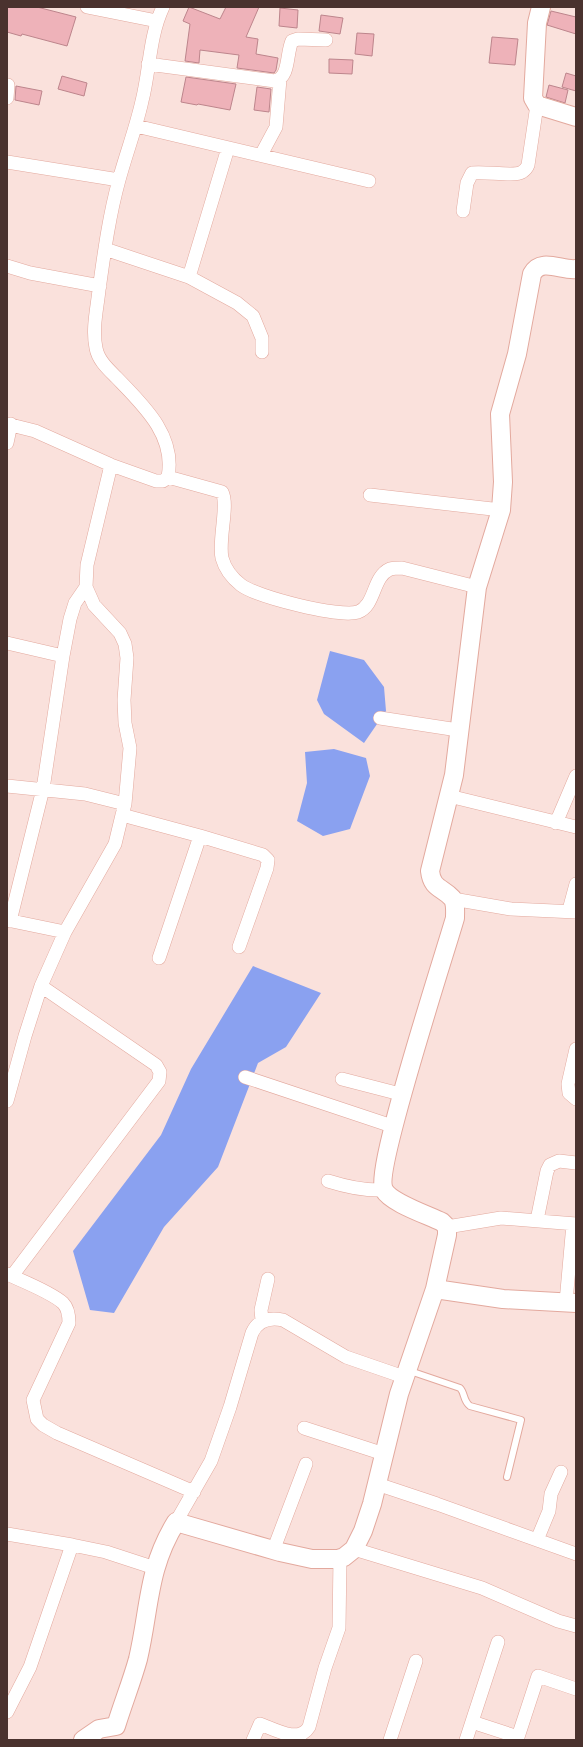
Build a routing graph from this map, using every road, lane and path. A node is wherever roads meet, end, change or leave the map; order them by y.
1 (87, 7) edge
2 (163, 7) edge
3 (541, 7) edge
4 (157, 20) junction
5 (326, 40) dead end
6 (148, 64) junction
7 (280, 79) junction
8 (537, 105) junction
9 (576, 117) edge
10 (136, 126) junction
11 (228, 148) junction
12 (261, 156) junction
13 (7, 162) edge
14 (119, 180) junction
15 (369, 181) dead end
16 (463, 211) dead end
17 (105, 249) junction
18 (7, 266) edge
19 (576, 269) edge
20 (189, 277) junction
21 (100, 286) junction
22 (262, 352) dead end
23 (9, 424) edge
24 (7, 443) edge
25 (111, 465) junction
26 (168, 477) junction
27 (370, 495) dead end
28 (502, 510) junction
29 (86, 587) junction
30 (477, 587) junction
31 (7, 643) edge
32 (63, 656) junction
33 (380, 718) dead end
34 (458, 730) junction
35 (576, 776) edge
36 (7, 786) edge
37 (43, 789) junction
38 (449, 796) junction
39 (124, 809) junction
40 (556, 823) junction
41 (576, 827) edge
42 (200, 836) junction
43 (576, 884) edge
44 (452, 899) junction
45 (572, 911) edge
46 (8, 920) edge
47 (65, 932) junction
48 (239, 947) dead end
49 (159, 958) dead end
50 (41, 986) junction
51 (576, 1050) edge
52 (245, 1077) dead end
53 (342, 1079) dead end
54 (404, 1095) junction
55 (576, 1099) edge
56 (7, 1101) edge
57 (395, 1127) junction
58 (576, 1163) edge
59 (328, 1181) dead end
60 (384, 1190) junction
61 (537, 1220) junction
62 (574, 1224) edge
63 (447, 1227) junction
64 (10, 1275) edge
65 (268, 1279) dead end
66 (434, 1289) junction
67 (571, 1303) edge
68 (262, 1320) junction
69 (405, 1373) junction
70 (304, 1428) dead end
71 (384, 1454) junction
72 (306, 1464) dead end
73 (561, 1472) dead end
74 (507, 1477) dead end
75 (377, 1484) junction
76 (194, 1492) junction
77 (176, 1522) junction
78 (7, 1534) edge
79 (537, 1540) junction
80 (72, 1545) junction
81 (273, 1551) junction
82 (347, 1554) junction
83 (576, 1554) edge
84 (155, 1568) junction
85 (576, 1626) edge
86 (498, 1642) dead end
87 (416, 1661) dead end
88 (576, 1689) edge
89 (7, 1712) edge
90 (472, 1722) junction
91 (302, 1737) edge
92 (517, 1739) edge
93 (83, 1740) edge
94 (253, 1740) edge
95 (390, 1740) edge
96 (466, 1740) edge

1 - 4 street
2 - 4 street
3 - 8 street
4 - 6 street
5 - 7 street
6 - 7 street
6 - 10 street
7 - 12 street
8 - 9 street
8 - 16 street
10 - 11 street
10 - 14 street
11 - 12 street
11 - 20 street
12 - 15 street
13 - 14 street
14 - 17 street
17 - 20 street
17 - 21 street
18 - 21 street
19 - 28 street
20 - 22 street
21 - 26 street
23 - 24 street
23 - 25 street
25 - 26 street
25 - 29 street
26 - 30 street
27 - 28 street
28 - 30 street
29 - 32 street
29 - 39 street
30 - 34 street
31 - 32 street
32 - 37 street
33 - 34 street
34 - 38 street
35 - 40 street
36 - 37 street
37 - 39 street
37 - 46 street
38 - 40 street
38 - 44 street
39 - 42 street
39 - 47 street
40 - 41 street
42 - 48 street
42 - 49 street
43 - 45 street
44 - 45 street
44 - 54 street
46 - 47 street
47 - 50 street
50 - 56 street
50 - 64 street
51 - 55 street
52 - 57 street
53 - 54 street
54 - 57 street
57 - 60 street
58 - 61 street
59 - 60 street
60 - 63 street
61 - 62 street
61 - 63 street
62 - 67 street
63 - 66 street
64 - 76 street
65 - 68 street
66 - 67 street
66 - 69 street
68 - 69 street
68 - 76 street
69 - 71 street
69 - 74 lane
70 - 71 street
71 - 75 street
72 - 81 street
73 - 79 street
75 - 79 street
75 - 82 street
76 - 77 street
77 - 81 street
77 - 84 street
78 - 80 street
79 - 83 street
80 - 84 street
80 - 89 street
81 - 82 street
82 - 85 street
82 - 91 street
84 - 93 street
86 - 90 street
87 - 95 street
88 - 92 street
90 - 92 street
90 - 96 street
91 - 94 street

